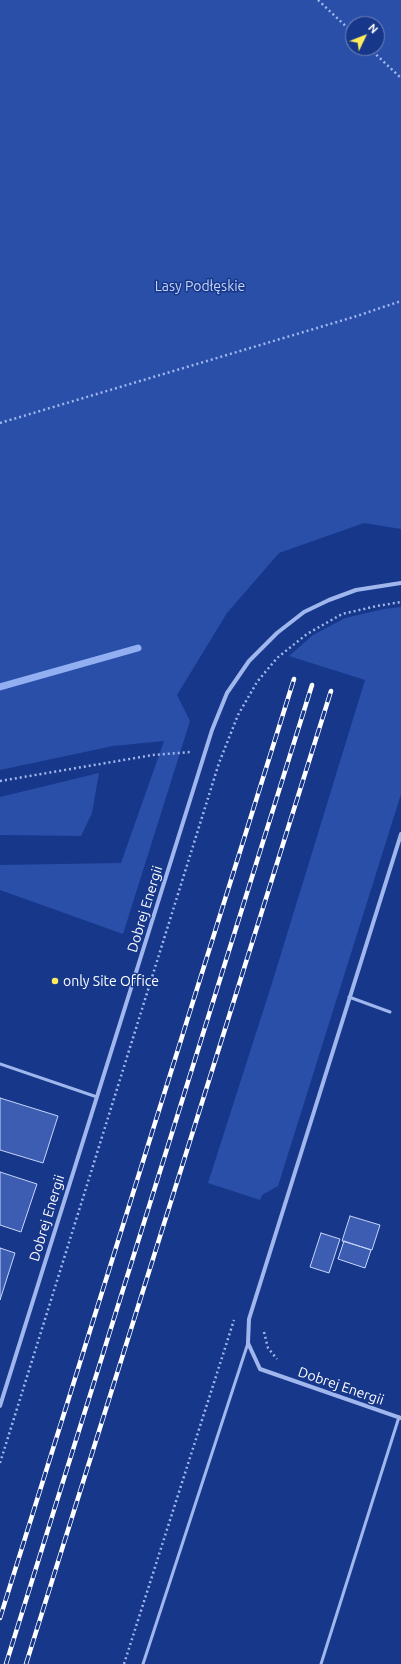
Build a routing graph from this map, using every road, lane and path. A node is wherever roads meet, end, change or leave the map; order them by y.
1 (318, 0) edge
2 (345, 25) edge
3 (378, 56) edge
4 (401, 78) edge
5 (401, 301) edge
6 (0, 423) edge
7 (401, 583) edge
8 (401, 602) edge
9 (206, 751) junction
10 (0, 781) edge
11 (401, 834) edge
12 (349, 997) junction
13 (390, 1012) dead end
14 (0, 1064) edge
15 (97, 1097) junction
16 (249, 1319) junction
17 (248, 1343) junction
18 (278, 1360) dead end
19 (0, 1406) edge
20 (400, 1418) edge
21 (0, 1463) edge
22 (124, 1664) edge
23 (143, 1664) edge
24 (321, 1664) edge

1 - 2 path
3 - 4 path
5 - 6 path
7 - 9 street, Dobrej Energii
8 - 21 path
9 - 10 path
9 - 15 street, Dobrej Energii
11 - 12 street, Dobrej Energii
12 - 13 lane
12 - 16 street, Dobrej Energii
14 - 15 lane
15 - 19 street, Dobrej Energii
16 - 17 street, Dobrej Energii
16 - 18 path
16 - 22 path
17 - 20 street, Dobrej Energii
17 - 23 lane
20 - 24 lane

